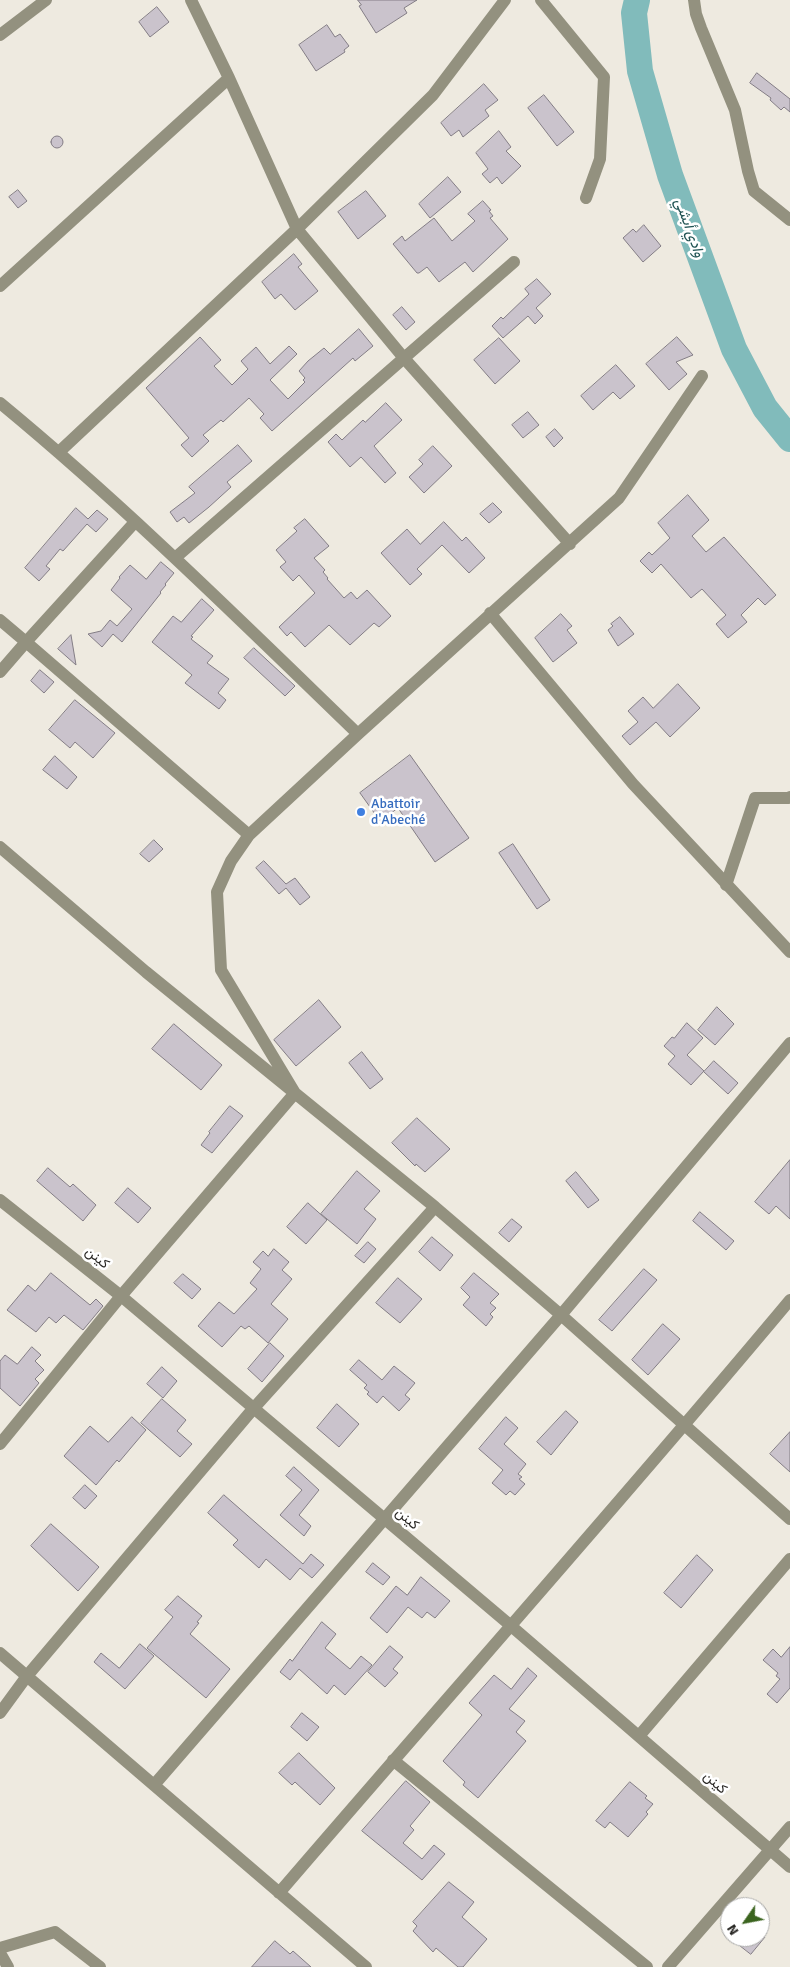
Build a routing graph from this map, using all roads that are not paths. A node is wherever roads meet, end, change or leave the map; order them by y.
1 (191, 0) edge
2 (505, 0) edge
3 (541, 0) edge
4 (694, 0) edge
5 (44, 1) edge
6 (0, 35) edge
7 (229, 78) junction
8 (586, 198) dead end
9 (790, 220) edge
10 (297, 229) junction
11 (514, 262) dead end
12 (0, 286) edge
13 (404, 357) junction
14 (702, 376) dead end
15 (0, 403) edge
16 (59, 452) junction
17 (135, 522) junction
18 (570, 544) junction
19 (175, 558) junction
20 (490, 613) junction
21 (0, 620) edge
22 (26, 642) junction
23 (0, 672) edge
24 (358, 734) junction
25 (790, 797) edge
26 (249, 835) junction
27 (0, 848) edge
28 (726, 885) junction
29 (790, 952) edge
30 (790, 1043) edge
31 (780, 1054) junction
32 (790, 1063) edge
33 (295, 1093) junction
34 (0, 1201) edge
35 (435, 1207) junction
36 (120, 1296) junction
37 (790, 1300) edge
38 (561, 1315) junction
39 (254, 1409) junction
40 (684, 1426) junction
41 (0, 1444) edge
42 (790, 1519) edge
43 (385, 1520) junction
44 (790, 1559) edge
45 (510, 1625) junction
46 (0, 1653) edge
47 (27, 1676) junction
48 (0, 1716) edge
49 (639, 1736) junction
50 (393, 1760) junction
51 (154, 1785) junction
52 (790, 1827) edge
53 (771, 1850) junction
54 (790, 1867) edge
55 (279, 1893) junction
56 (0, 1948) edge
57 (0, 1953) edge
58 (8, 1967) edge
59 (100, 1967) edge
60 (366, 1967) edge
61 (647, 1967) edge
62 (668, 1967) edge

1 - 7 street
2 - 10 street
3 - 8 street
4 - 9 street
5 - 6 street
7 - 10 street
7 - 12 street
10 - 13 street
10 - 16 street
11 - 13 street
13 - 18 street
13 - 19 street
14 - 18 street
15 - 16 street
16 - 17 street
17 - 19 street
17 - 22 street
18 - 20 street
19 - 24 street
20 - 24 street
20 - 28 street
21 - 22 street
22 - 23 street
22 - 26 street
24 - 26 street
25 - 28 street
26 - 33 street
27 - 33 street
28 - 29 street
30 - 31 street
31 - 32 street
31 - 38 street
33 - 35 street
33 - 36 street
34 - 36 street, كينن
35 - 38 street
35 - 39 street
36 - 39 street, كينن
36 - 41 street
37 - 40 street
38 - 40 street
38 - 43 street
39 - 43 street, كينن
39 - 47 street
40 - 42 street
40 - 45 street
43 - 45 street, كينن
43 - 51 street
44 - 49 street
45 - 49 street, كينن
45 - 50 street
46 - 47 street
47 - 48 street
47 - 51 street
49 - 53 street, كينن
50 - 55 street
50 - 61 street
51 - 55 street
52 - 53 street
53 - 54 street, كينن
53 - 62 street
55 - 60 street
56 - 59 street
57 - 58 street

